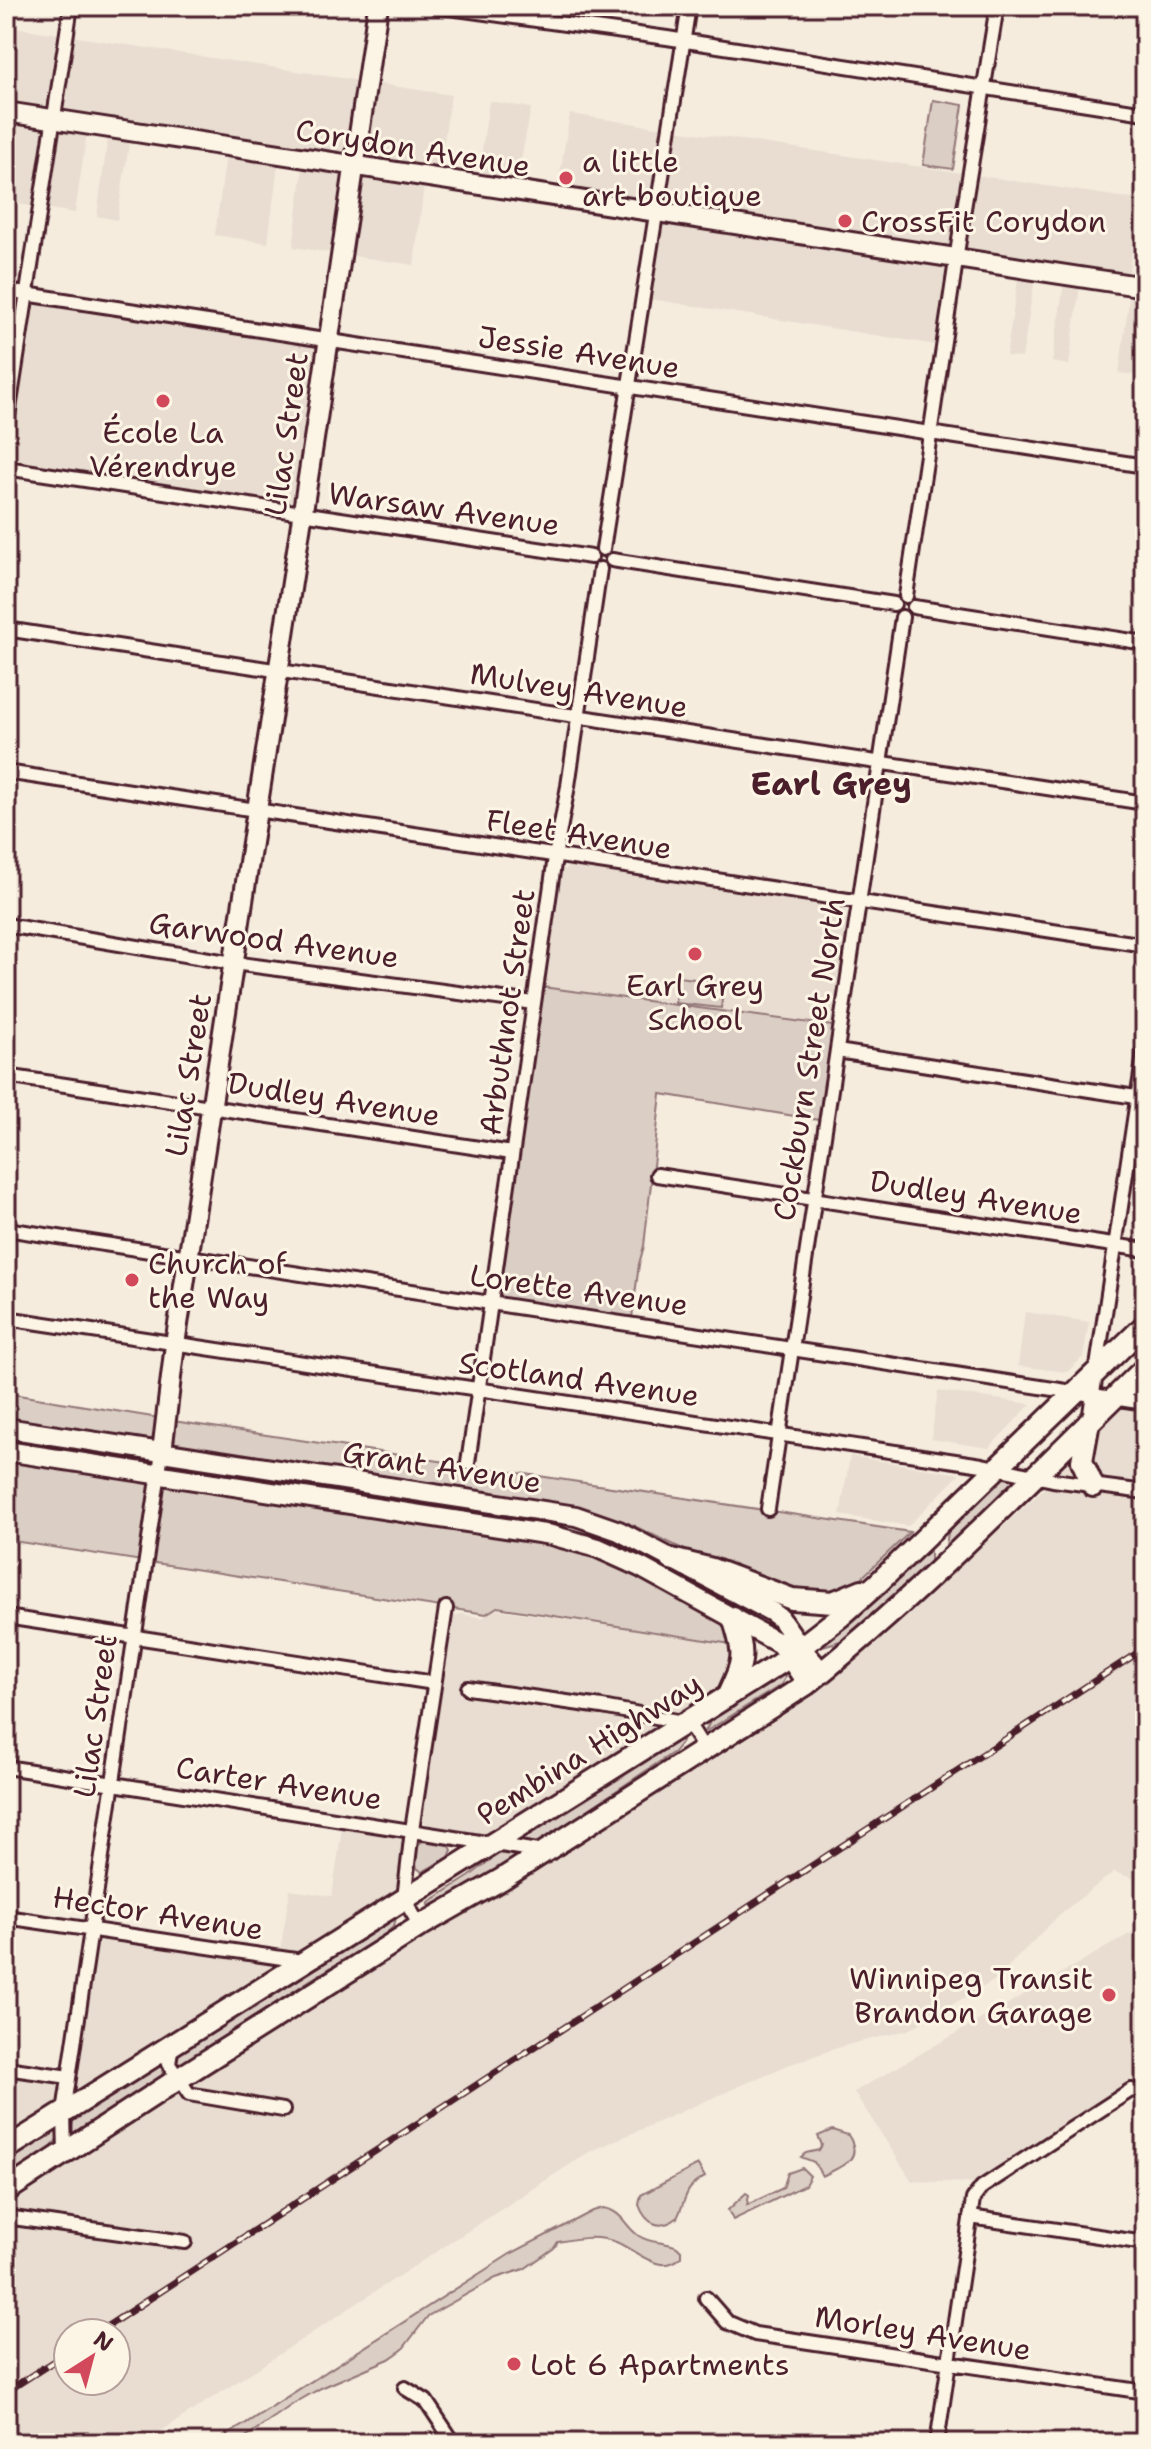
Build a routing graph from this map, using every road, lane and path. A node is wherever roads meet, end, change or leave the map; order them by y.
1 (71, 6) edge
2 (378, 6) edge
3 (435, 6) edge
4 (689, 6) edge
5 (997, 6) edge
6 (683, 41) junction
7 (982, 87) junction
8 (6, 112) edge
9 (1145, 113) edge
10 (54, 119) junction
11 (355, 167) junction
12 (656, 212) junction
13 (956, 259) junction
14 (1145, 287) edge
15 (6, 291) edge
16 (27, 294) junction
17 (328, 340) junction
18 (629, 386) junction
19 (6, 429) edge
20 (930, 433) junction
21 (1145, 466) edge
22 (6, 468) edge
23 (302, 515) junction
24 (603, 549) junction
25 (591, 557) junction
26 (612, 560) junction
27 (600, 569) junction
28 (906, 596) junction
29 (894, 604) junction
30 (914, 607) junction
31 (902, 617) junction
32 (6, 629) edge
33 (1145, 643) edge
34 (278, 671) junction
35 (578, 716) junction
36 (880, 763) junction
37 (6, 772) edge
38 (1145, 803) edge
39 (257, 808) junction
40 (555, 857) junction
41 (859, 903) junction
42 (6, 925) edge
43 (1145, 945) edge
44 (233, 963) junction
45 (534, 1003) junction
46 (1145, 1047) edge
47 (837, 1051) junction
48 (6, 1076) edge
49 (1141, 1098) edge
50 (210, 1107) junction
51 (512, 1153) junction
52 (657, 1175) dead end
53 (815, 1198) junction
54 (6, 1229) edge
55 (1115, 1244) junction
56 (1145, 1250) edge
57 (189, 1257) junction
58 (489, 1303) junction
59 (6, 1318) edge
60 (1145, 1325) edge
61 (175, 1344) junction
62 (792, 1348) junction
63 (1145, 1368) edge
64 (1097, 1372) junction
65 (478, 1390) junction
66 (1086, 1393) junction
67 (1114, 1398) junction
68 (1145, 1403) edge
69 (1089, 1422) junction
70 (6, 1428) edge
71 (779, 1434) junction
72 (6, 1451) edge
73 (162, 1452) junction
74 (468, 1463) dead end
75 (998, 1468) junction
76 (159, 1475) junction
77 (1033, 1477) junction
78 (1093, 1486) junction
79 (1145, 1492) edge
80 (768, 1509) dead end
81 (950, 1513) junction
82 (671, 1559) junction
83 (941, 1565) junction
84 (877, 1584) junction
85 (446, 1608) dead end
86 (6, 1617) edge
87 (733, 1618) junction
88 (135, 1637) junction
89 (795, 1652) junction
90 (815, 1678) junction
91 (434, 1683) junction
92 (468, 1688) dead end
93 (727, 1698) junction
94 (688, 1723) junction
95 (705, 1750) junction
96 (6, 1767) edge
97 (114, 1783) junction
98 (412, 1830) junction
99 (494, 1844) junction
100 (544, 1852) junction
101 (404, 1899) junction
102 (6, 1917) edge
103 (420, 1926) junction
104 (92, 1930) junction
105 (302, 1961) junction
106 (172, 2044) junction
107 (6, 2068) edge
108 (69, 2077) junction
109 (178, 2079) junction
110 (1145, 2092) edge
111 (283, 2110) dead end
112 (64, 2112) junction
113 (6, 2149) edge
114 (65, 2153) junction
115 (6, 2191) edge
116 (6, 2217) edge
117 (970, 2217) junction
118 (185, 2242) dead end
119 (1145, 2243) edge
120 (706, 2298) dead end
121 (948, 2364) junction
122 (405, 2388) dead end
123 (1145, 2392) edge
124 (454, 2443) edge
125 (937, 2443) edge

1 - 10 street
2 - 11 main road, Lilac Street
3 - 6 street
4 - 6 street
5 - 7 street
6 - 7 street
6 - 12 street
7 - 9 street
7 - 13 street
8 - 10 main road, Corydon Avenue
10 - 11 main road, Corydon Avenue
10 - 16 street
11 - 12 main road, Corydon Avenue
11 - 17 main road, Lilac Street
12 - 13 main road, Corydon Avenue
12 - 18 street
13 - 14 main road, Corydon Avenue
13 - 20 street
15 - 16 street, Jessie Avenue
16 - 17 street, Jessie Avenue
16 - 19 street
17 - 18 street, Jessie Avenue
17 - 23 main road, Lilac Street
18 - 20 street, Jessie Avenue
18 - 24 street
20 - 21 street, Jessie Avenue
20 - 28 street
22 - 23 street, Warsaw Avenue
23 - 25 street, Warsaw Avenue
23 - 34 main road, Lilac Street
24 - 25 street
24 - 26 street
25 - 27 street
26 - 27 street
26 - 29 street
27 - 35 street, Arbuthnot Street
28 - 29 street
28 - 30 street
29 - 31 street
30 - 31 street
30 - 33 street
31 - 36 street, Cockburn Street North
32 - 34 street, Mulvey Avenue
34 - 35 street, Mulvey Avenue
34 - 39 main road, Lilac Street
35 - 36 street, Mulvey Avenue
35 - 40 street, Arbuthnot Street
36 - 38 street, Mulvey Avenue
36 - 41 street, Cockburn Street North
37 - 39 street, Fleet Avenue
39 - 40 street, Fleet Avenue
39 - 44 main road, Lilac Street
40 - 41 street, Fleet Avenue
40 - 45 street, Arbuthnot Street
41 - 43 street, Fleet Avenue
41 - 47 street, Cockburn Street North
42 - 44 street, Garwood Avenue
44 - 45 street, Garwood Avenue
44 - 50 main road, Lilac Street
45 - 51 street, Arbuthnot Street
46 - 49 street
47 - 49 street
47 - 53 street, Cockburn Street North
48 - 50 street, Dudley Avenue
49 - 55 street
50 - 51 street, Dudley Avenue
50 - 57 main road, Lilac Street
51 - 58 street, Arbuthnot Street
52 - 53 street, Dudley Avenue
53 - 55 street, Dudley Avenue
53 - 62 street, Cockburn Street North
54 - 57 street, Lorette Avenue
55 - 56 street, Dudley Avenue
55 - 64 street
57 - 58 street, Lorette Avenue
57 - 61 main road, Lilac Street
58 - 62 street, Lorette Avenue
58 - 65 street, Arbuthnot Street
59 - 61 street, Scotland Avenue
60 - 64 main road, Pembina Highway
61 - 65 street, Scotland Avenue
61 - 73 main road, Lilac Street
62 - 66 street, Lorette Avenue
62 - 71 street, Cockburn Street North
63 - 67 main road, Pembina Highway
64 - 66 main road, Pembina Highway
65 - 71 street, Scotland Avenue
65 - 74 street, Arbuthnot Street
66 - 67 street, Lorette Avenue
66 - 69 street
66 - 75 main road, Pembina Highway
67 - 68 street, Lorette Avenue
67 - 69 main road, Pembina Highway
69 - 77 main road, Pembina Highway
69 - 78 main road
70 - 73 main road, Grant Avenue
71 - 75 street, Scotland Avenue
71 - 80 street, Cockburn Street North
72 - 76 main road, Grant Avenue
73 - 76 street, Lilac Street
73 - 82 main road, Grant Avenue
75 - 77 street, Scotland Avenue
75 - 81 main road, Pembina Highway
76 - 87 main road, Grant Avenue
76 - 88 street, Lilac Street
77 - 78 street, Scotland Avenue
77 - 83 main road, Pembina Highway
78 - 79 street, Scotland Avenue
81 - 83 main road
81 - 84 main road, Pembina Highway
82 - 84 main road
82 - 89 main road, Grant Avenue
83 - 90 main road, Pembina Highway
84 - 89 main road, Pembina Highway
85 - 91 street
86 - 88 street
87 - 89 main road, Grant Avenue
87 - 93 main road
88 - 91 street
88 - 97 street, Lilac Street
89 - 90 main road, Grant Avenue
89 - 93 main road, Pembina Highway
90 - 95 main road, Pembina Highway
91 - 98 street
92 - 94 street
93 - 94 main road, Pembina Highway
94 - 95 street
94 - 99 main road, Pembina Highway
95 - 100 main road, Pembina Highway
96 - 97 street, Carter Avenue
97 - 98 street, Carter Avenue
97 - 104 street, Lilac Street
98 - 99 street, Carter Avenue
98 - 101 street
99 - 100 street, Carter Avenue
99 - 101 main road, Pembina Highway
100 - 103 main road, Pembina Highway
101 - 103 street
101 - 105 main road, Pembina Highway
102 - 104 street, Hector Avenue
103 - 109 main road, Pembina Highway
104 - 105 street, Hector Avenue
104 - 108 street, Lilac Street
105 - 106 main road, Pembina Highway
106 - 109 street
106 - 112 main road, Pembina Highway
107 - 108 street
108 - 112 street, Lilac Street
109 - 111 street
109 - 114 main road, Pembina Highway
110 - 117 street
112 - 113 main road, Pembina Highway
112 - 114 street, Lilac Street
114 - 115 main road, Pembina Highway
116 - 118 street
117 - 119 street
117 - 121 street
120 - 121 street, Morley Avenue
121 - 123 street, Morley Avenue
121 - 125 street
122 - 124 street

